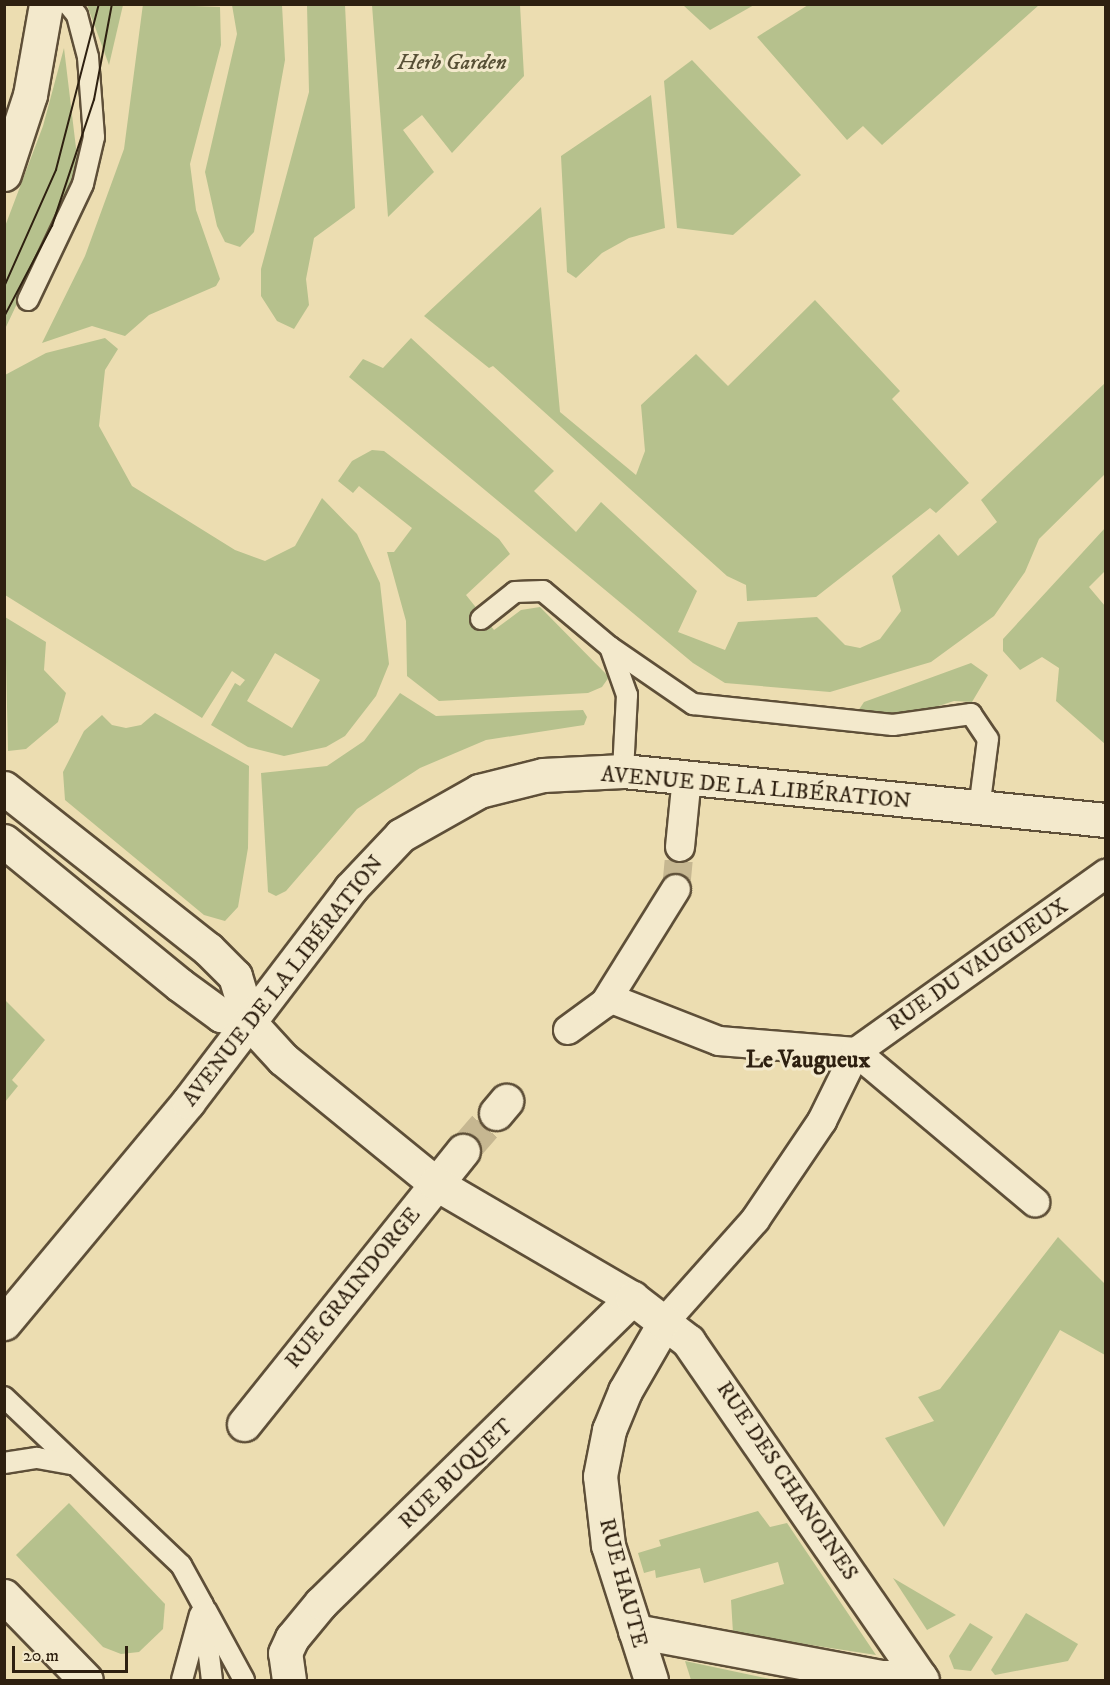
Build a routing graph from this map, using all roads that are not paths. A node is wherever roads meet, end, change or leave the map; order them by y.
1 (46, 4) edge
2 (68, 4) edge
3 (4, 174) edge
4 (28, 300) dead end
5 (481, 619) dead end
6 (610, 647) junction
7 (623, 771) junction
8 (687, 777) junction
9 (4, 788) edge
10 (979, 809) junction
11 (1106, 820) edge
12 (4, 840) edge
13 (680, 847) tunnel mouth
14 (1106, 874) edge
15 (676, 889) tunnel mouth
16 (609, 998) junction
17 (249, 1022) junction
18 (568, 1030) dead end
19 (856, 1052) junction
20 (463, 1151) tunnel mouth
21 (435, 1183) junction
22 (1035, 1202) dead end
23 (632, 1298) junction
24 (666, 1320) junction
25 (4, 1323) edge
26 (4, 1397) edge
27 (244, 1424) dead end
28 (4, 1462) edge
29 (70, 1464) junction
30 (4, 1596) edge
31 (203, 1605) junction
32 (635, 1631) junction
33 (287, 1667) edge
34 (921, 1679) edge
35 (87, 1680) edge
36 (182, 1680) edge
37 (212, 1680) edge
38 (244, 1680) edge
39 (651, 1680) edge

1 - 3 street
2 - 4 lane
5 - 6 lane
6 - 7 lane
6 - 10 lane
7 - 8 street, AVENUE DE LA LIBÉRATION
7 - 17 street, AVENUE DE LA LIBÉRATION
8 - 10 street, AVENUE DE LA LIBÉRATION
8 - 13 street
9 - 17 street
10 - 11 street, AVENUE DE LA LIBÉRATION
12 - 17 street
14 - 19 street, RUE DU VAUGUEUX
15 - 16 street
16 - 18 street
16 - 19 street
17 - 21 street, RUE DES CHANOINES
17 - 25 street, AVENUE DE LA LIBÉRATION
19 - 22 street
19 - 24 street, RUE DU VAUGUEUX
20 - 21 street, RUE GRAINDORGE
21 - 23 street, RUE DES CHANOINES
21 - 27 street, RUE GRAINDORGE
23 - 24 street, RUE DES CHANOINES
23 - 33 street, RUE BUQUET
24 - 32 street, RUE HAUTE
24 - 34 street, RUE DES CHANOINES
26 - 29 lane
28 - 29 lane
29 - 31 lane
30 - 35 street
31 - 36 lane
31 - 37 lane
31 - 38 lane
32 - 34 street
32 - 39 street, RUE HAUTE

